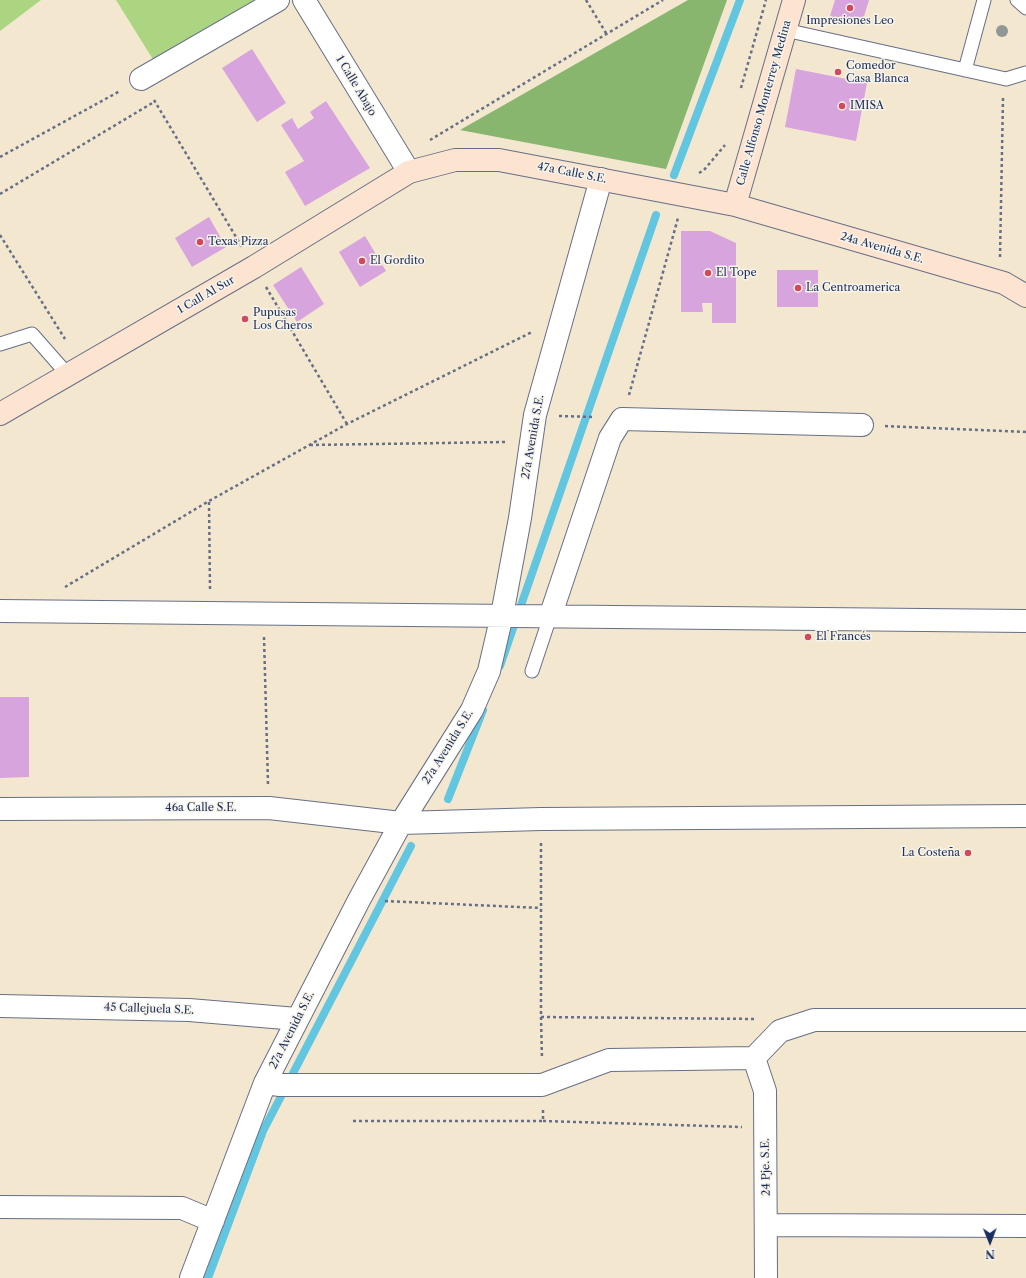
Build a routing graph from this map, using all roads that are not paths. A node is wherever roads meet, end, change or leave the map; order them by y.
1 (278, 0) edge
2 (304, 0) edge
3 (794, 0) edge
4 (984, 0) edge
5 (1017, 0) edge
6 (1026, 8) edge
7 (785, 30) junction
8 (966, 70) junction
9 (1026, 73) edge
10 (141, 79) road end
11 (409, 172) junction
12 (601, 179) junction
13 (735, 205) junction
14 (1026, 296) edge
15 (0, 344) edge
16 (75, 371) junction
17 (0, 414) edge
18 (862, 425) road end
19 (0, 611) edge
20 (524, 616) junction
21 (1026, 621) edge
22 (532, 671) dead end
23 (0, 808) edge
24 (1026, 816) edge
25 (405, 823) junction
26 (0, 1006) edge
27 (297, 1019) junction
28 (1026, 1020) edge
29 (754, 1058) junction
30 (273, 1084) junction
31 (0, 1207) edge
32 (213, 1221) junction
33 (767, 1225) junction
34 (1026, 1226) edge
35 (192, 1278) edge
36 (766, 1278) edge

1 - 10 street
2 - 11 street, 1 Calle Abajo
3 - 7 street, Calle Alfonso Monterrey Medina
4 - 8 lane
5 - 6 lane
7 - 8 lane
7 - 13 street, Calle Alfonso Monterrey Medina
8 - 9 lane
11 - 12 street, 47a Calle S.E.
11 - 16 street, 1 Call Al Sur
12 - 13 street, 47a Calle S.E.
12 - 20 street, 27a Avenida S.E.
13 - 14 street, 24a Avenida S.E.
15 - 16 lane
16 - 17 street, 1 Call Al Sur
18 - 20 street
19 - 20 street
20 - 21 street
20 - 22 lane
20 - 25 street, 27a Avenida S.E.
23 - 25 street, 46a Calle S.E.
24 - 25 street, 46a Calle S.E.
25 - 27 street, 27a Avenida S.E.
26 - 27 street, 45 Callejuela S.E.
27 - 30 street, 27a Avenida S.E.
28 - 29 street
29 - 30 street
29 - 33 street, 24 Pje. S.E.
30 - 32 street, 27a Avenida S.E.
31 - 32 street
32 - 35 street, 27a Avenida S.E.
33 - 34 street
33 - 36 street, 24 Pje. S.E.

